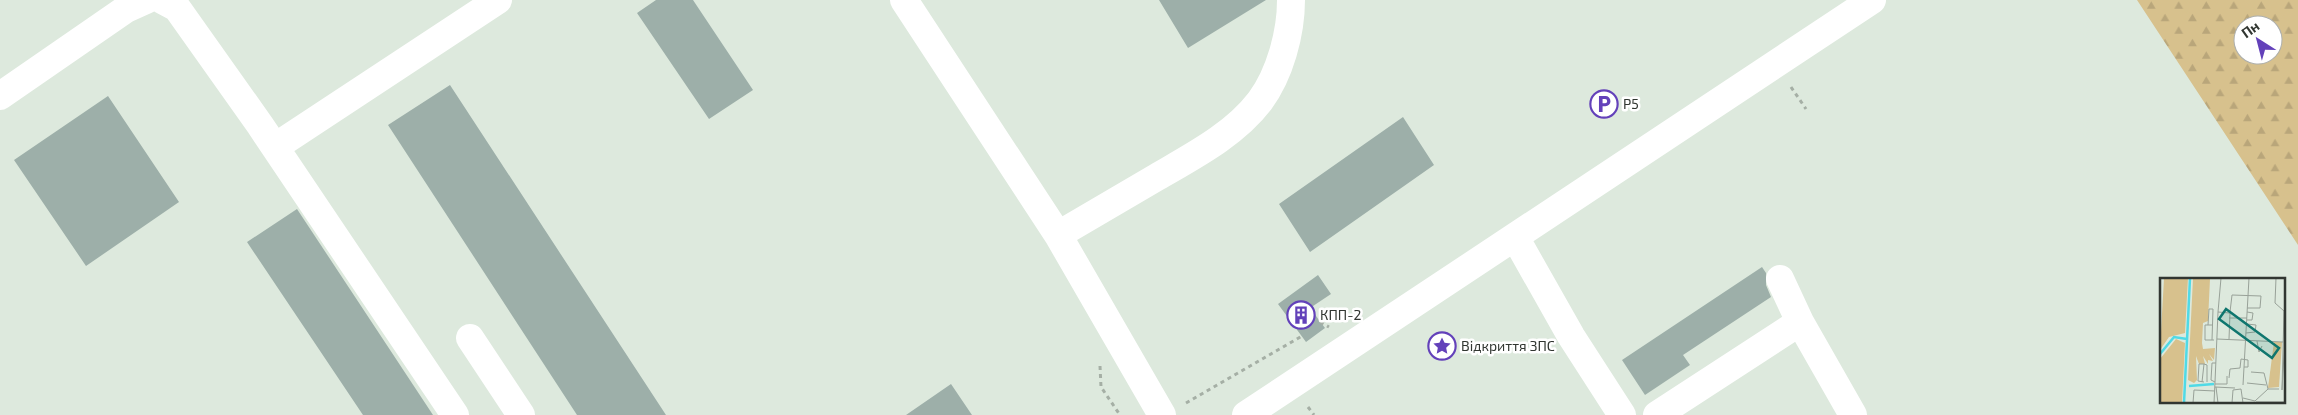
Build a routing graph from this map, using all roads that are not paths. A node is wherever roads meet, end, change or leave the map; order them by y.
1 (146, 0) edge
2 (498, 0) edge
3 (904, 0) edge
4 (1291, 0) edge
5 (1872, 0) edge
6 (170, 3) edge
7 (0, 96) edge
8 (275, 147) junction
9 (1058, 235) junction
10 (1515, 236) junction
11 (1780, 279) dead end
12 (1800, 322) junction
13 (470, 338) dead end
14 (1172, 410) edge
15 (455, 415) edge
16 (521, 415) edge
17 (1246, 415) edge
18 (1622, 415) edge
19 (1657, 415) edge
20 (1853, 415) edge

1 - 7 lane
2 - 8 lane
3 - 9 lane
4 - 9 lane
5 - 10 lane
6 - 8 lane
8 - 15 lane
9 - 14 lane
10 - 17 lane
10 - 18 lane
11 - 12 lane
12 - 19 lane
12 - 20 lane
13 - 16 lane

